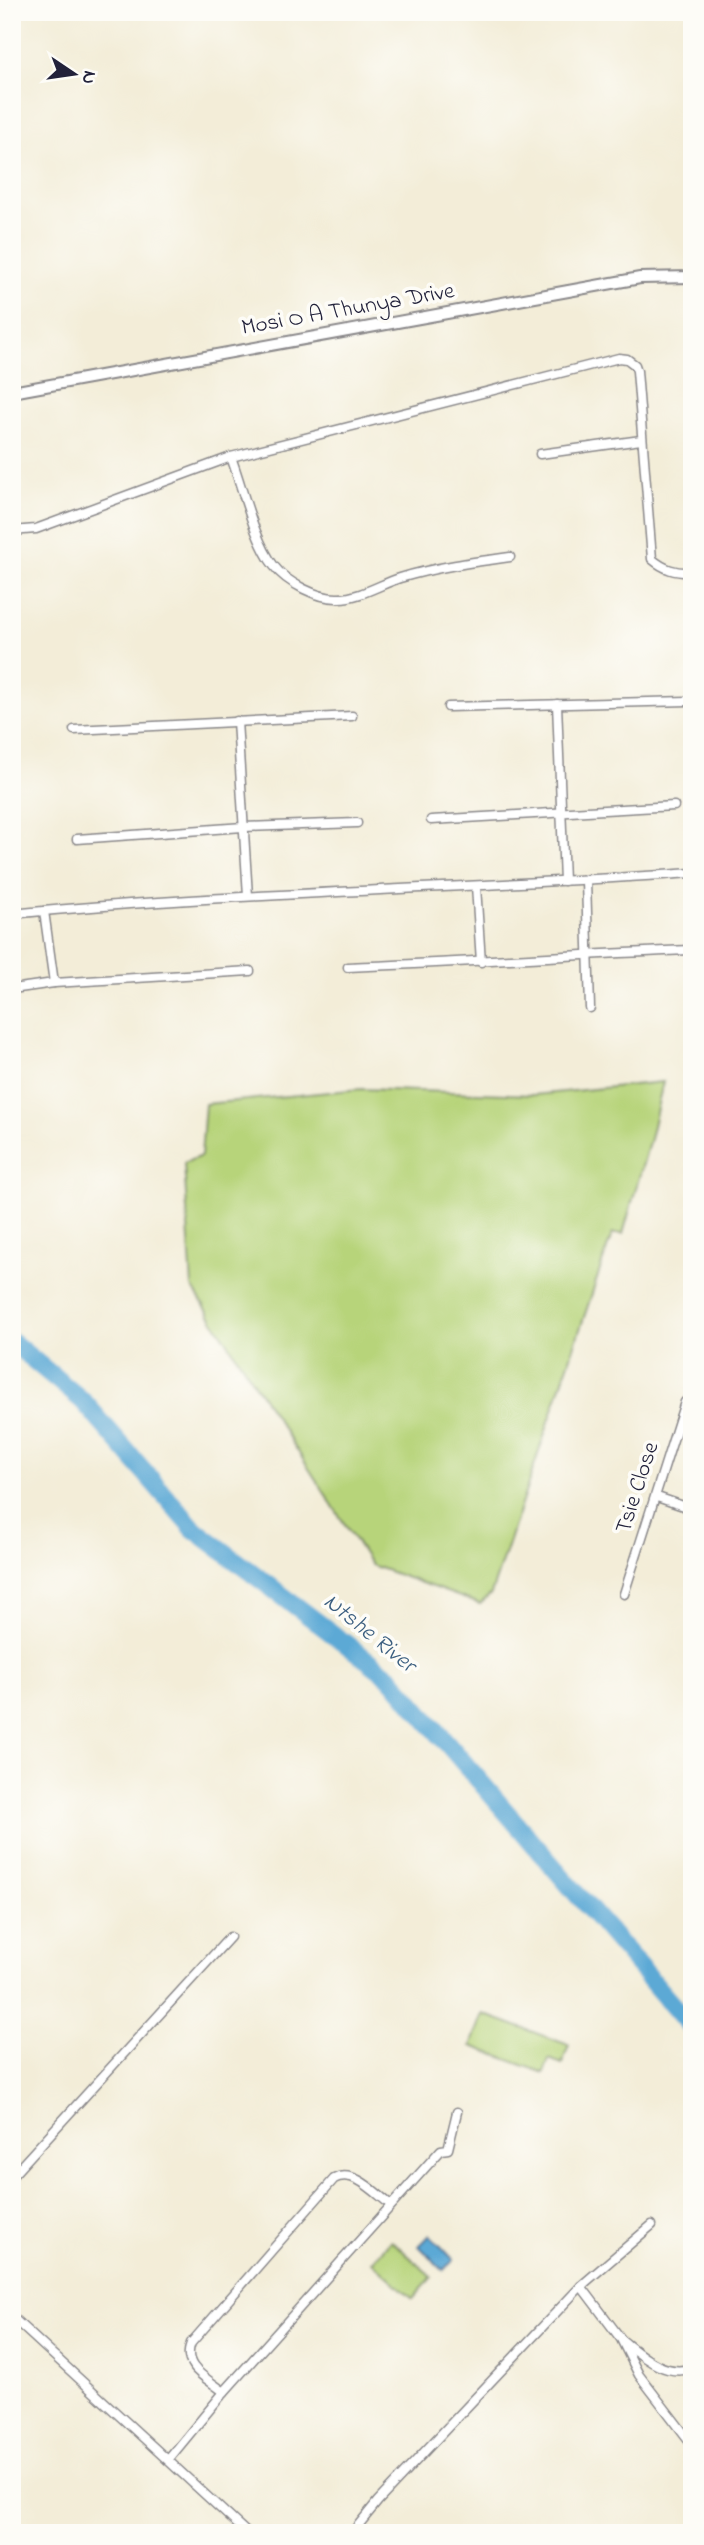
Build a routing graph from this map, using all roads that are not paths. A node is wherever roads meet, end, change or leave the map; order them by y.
1 (692, 276) edge
2 (12, 392) edge
3 (642, 440) junction
4 (540, 454) dead end
5 (231, 457) junction
6 (12, 531) edge
7 (510, 557) dead end
8 (692, 572) edge
9 (688, 701) dead end
10 (558, 704) junction
11 (448, 707) dead end
12 (352, 716) dead end
13 (237, 721) junction
14 (74, 730) dead end
15 (674, 806) dead end
16 (561, 813) junction
17 (431, 820) dead end
18 (358, 823) dead end
19 (243, 827) junction
20 (77, 839) dead end
21 (692, 873) edge
22 (564, 881) junction
23 (586, 881) junction
24 (476, 886) junction
25 (248, 897) junction
26 (44, 911) junction
27 (12, 914) edge
28 (692, 950) edge
29 (588, 953) junction
30 (481, 962) junction
31 (348, 967) dead end
32 (250, 971) dead end
33 (54, 983) junction
34 (12, 989) edge
35 (590, 1008) dead end
36 (692, 1396) edge
37 (657, 1497) junction
38 (692, 1508) edge
39 (624, 1594) dead end
40 (230, 1937) dead end
41 (457, 2112) dead end
42 (12, 2176) edge
43 (391, 2205) junction
44 (652, 2225) dead end
45 (581, 2286) junction
46 (12, 2317) edge
47 (621, 2339) junction
48 (692, 2368) edge
49 (224, 2392) junction
50 (692, 2444) edge
51 (168, 2459) junction
52 (247, 2533) edge
53 (352, 2533) edge

1 - 2 street, Mosi O A Thunya Drive
3 - 4 street
3 - 5 street
3 - 8 street
5 - 6 street
5 - 7 street
9 - 10 street
10 - 11 street
10 - 16 street
12 - 13 street
13 - 14 street
13 - 19 street
15 - 16 street
16 - 17 street
16 - 22 street
18 - 19 street
19 - 20 street
19 - 25 street
21 - 23 street
22 - 23 street
22 - 24 street
23 - 29 street
24 - 25 street
24 - 30 street
25 - 26 street
26 - 27 street
26 - 33 street
28 - 29 street
29 - 30 street
29 - 35 street
30 - 31 street
32 - 33 street
33 - 34 street
36 - 37 street, Tsie Close
37 - 38 street
37 - 39 street, Tsie Close
40 - 42 street
41 - 43 street
43 - 49 street
43 - 49 street
44 - 45 street
45 - 47 street
45 - 53 street
46 - 51 street
47 - 48 street
47 - 50 street
49 - 51 street
51 - 52 street

